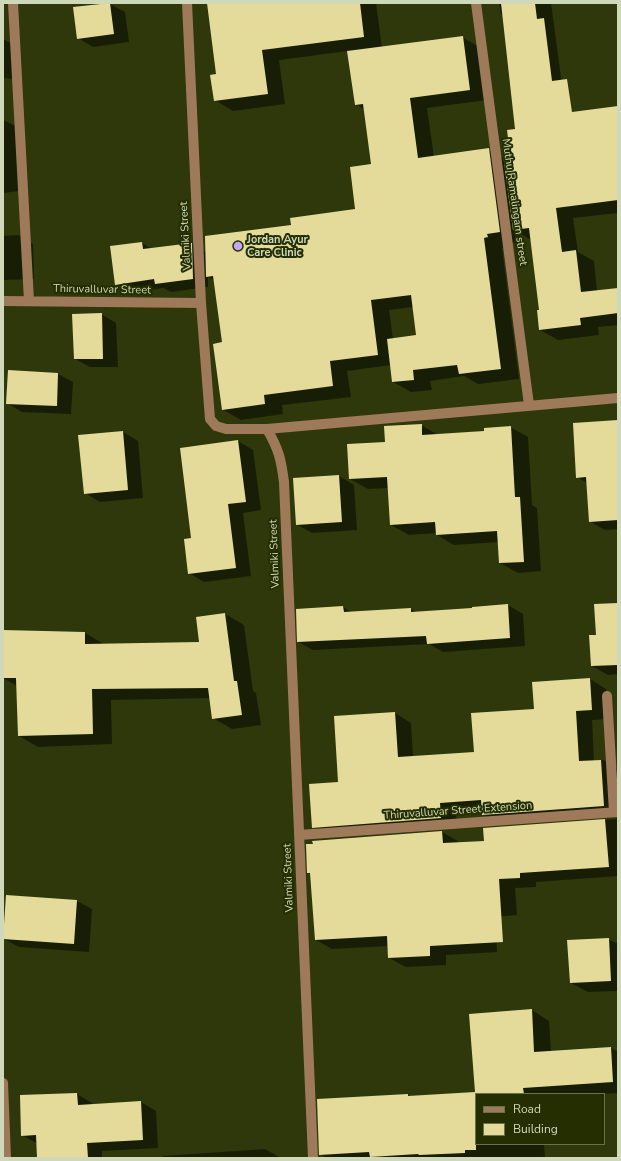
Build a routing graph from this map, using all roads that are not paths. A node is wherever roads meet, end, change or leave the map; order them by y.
1 (13, 3) edge
2 (187, 3) edge
3 (476, 3) edge
4 (3, 301) edge
5 (29, 301) junction
6 (201, 303) junction
7 (618, 398) edge
8 (530, 405) junction
9 (267, 429) junction
10 (607, 696) dead end
11 (616, 812) edge
12 (299, 834) junction
13 (3, 1083) edge
14 (6, 1158) edge
15 (313, 1158) edge

1 - 5 street
2 - 6 street, Valmiki Street
3 - 8 street, Muthu Ramalingam street
4 - 5 street, Thiruvalluvar Street
5 - 6 street, Thiruvalluvar Street
6 - 9 street, Valmiki Street
7 - 8 street
8 - 9 street
9 - 12 street, Valmiki Street
10 - 11 street
11 - 12 street, Thiruvalluvar Street Extension
12 - 15 street, Valmiki Street
13 - 14 street

